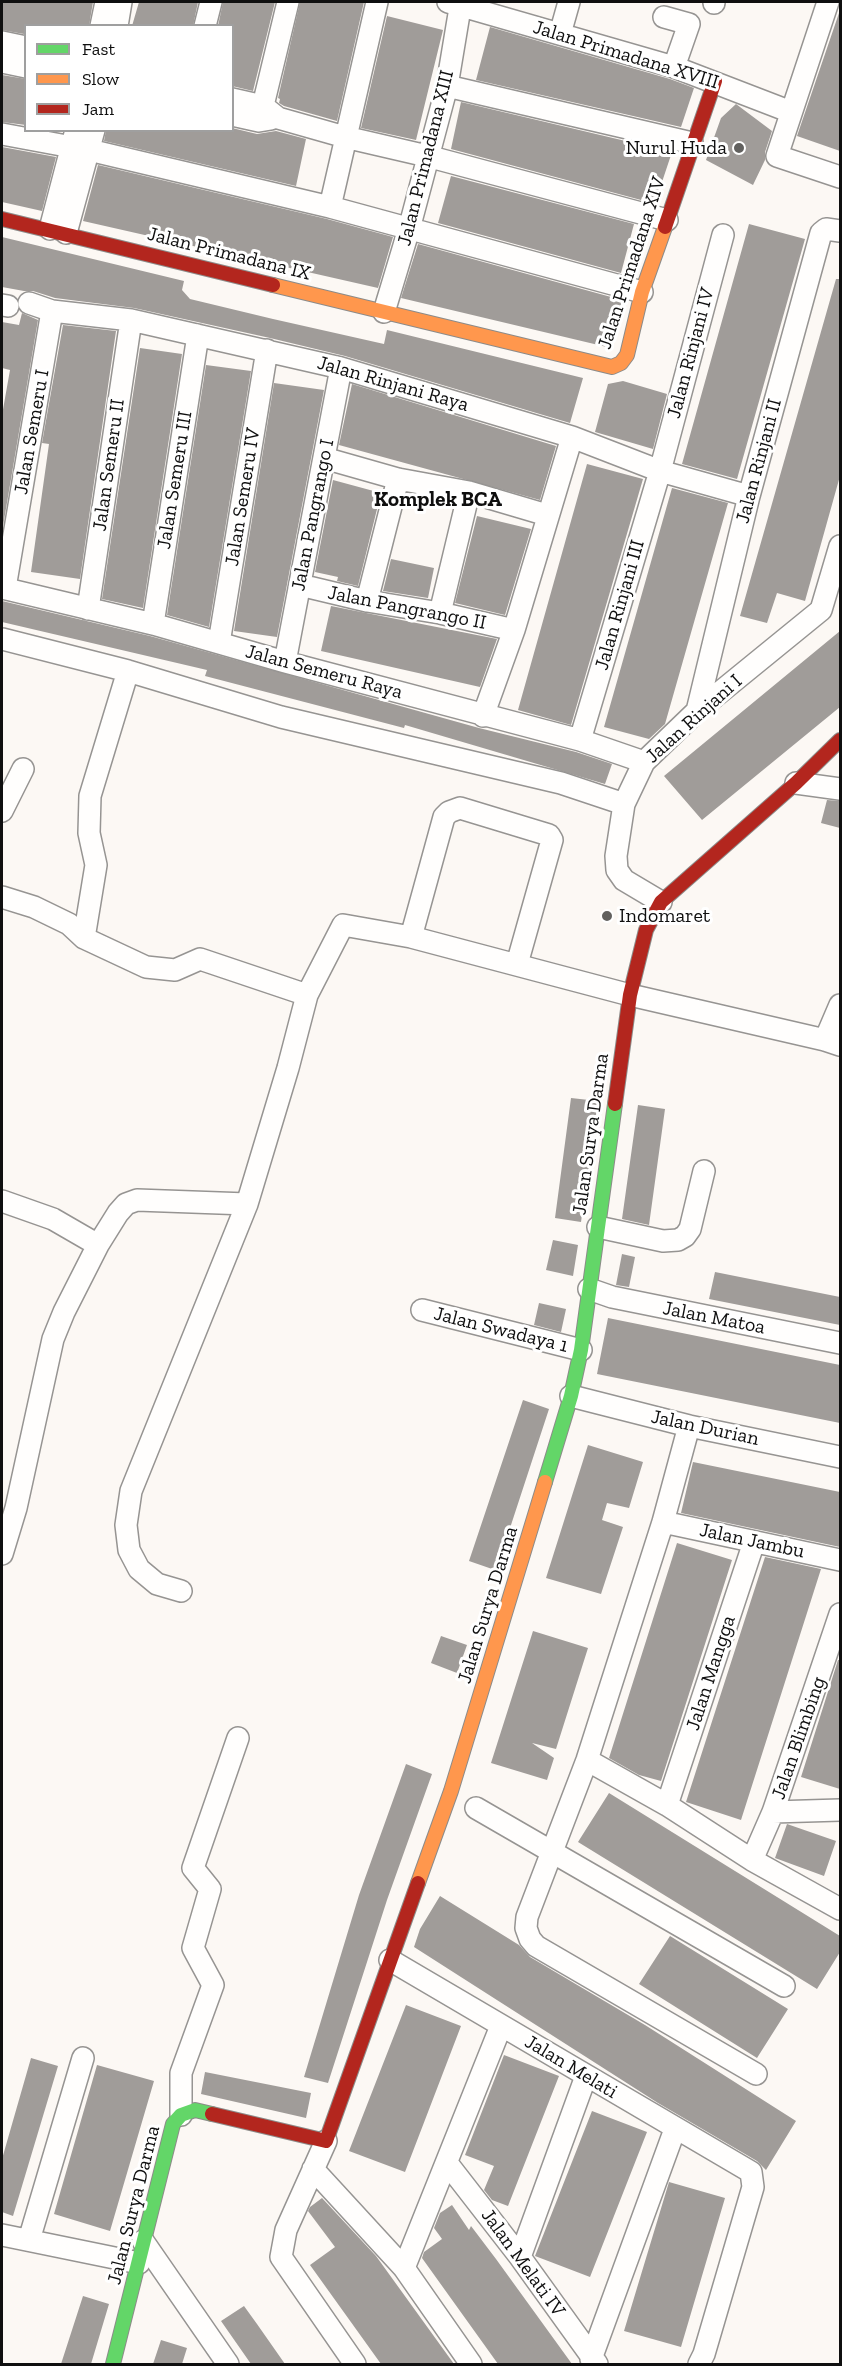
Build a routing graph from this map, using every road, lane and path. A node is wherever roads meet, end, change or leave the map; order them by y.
1 (106, 2) edge
2 (122, 2) edge
3 (212, 2) edge
4 (288, 2) edge
5 (377, 2) edge
6 (456, 2) edge
7 (569, 2) edge
8 (828, 2) edge
9 (664, 17) dead end
10 (100, 24) edge
11 (117, 24) edge
12 (206, 24) edge
13 (560, 34) junction
14 (2, 42) edge
15 (24, 47) edge
16 (2, 62) edge
17 (674, 67) junction
18 (24, 68) edge
19 (715, 81) junction
20 (447, 86) junction
21 (234, 100) edge
22 (791, 111) junction
23 (234, 115) edge
24 (266, 115) junction
25 (2, 134) edge
26 (345, 137) junction
27 (83, 140) edge
28 (692, 144) junction
29 (427, 156) junction
30 (840, 177) edge
31 (330, 207) junction
32 (2, 219) edge
33 (667, 220) junction
34 (409, 229) junction
35 (58, 231) junction
36 (840, 231) edge
37 (723, 235) dead end
38 (642, 292) junction
39 (13, 305) edge
40 (52, 311) junction
41 (384, 312) junction
42 (130, 320) junction
43 (198, 335) junction
44 (267, 350) junction
45 (342, 368) junction
46 (572, 437) junction
47 (324, 458) junction
48 (660, 471) junction
49 (398, 479) junction
50 (469, 492) junction
51 (749, 496) junction
52 (547, 515) junction
53 (840, 546) edge
54 (300, 585) junction
55 (3, 588) edge
56 (367, 601) junction
57 (88, 609) junction
58 (440, 613) junction
59 (153, 624) junction
60 (514, 630) junction
61 (2, 639) edge
62 (219, 643) junction
63 (285, 662) junction
64 (128, 671) junction
65 (697, 711) junction
66 (483, 716) junction
67 (580, 740) junction
68 (840, 740) edge
69 (644, 762) junction
70 (23, 769) dead end
71 (796, 783) junction
72 (840, 789) edge
73 (624, 804) junction
74 (2, 811) edge
75 (2, 897) edge
76 (661, 902) junction
77 (411, 937) junction
78 (84, 938) junction
79 (517, 964) junction
80 (307, 995) junction
81 (630, 995) junction
82 (840, 1005) edge
83 (833, 1043) edge
84 (704, 1171) dead end
85 (2, 1202) edge
86 (247, 1204) junction
87 (598, 1227) junction
88 (98, 1245) junction
89 (589, 1289) junction
90 (422, 1310) dead end
91 (840, 1343) edge
92 (580, 1350) junction
93 (571, 1396) junction
94 (690, 1426) junction
95 (840, 1456) edge
96 (663, 1522) junction
97 (754, 1542) junction
98 (2, 1554) edge
99 (840, 1560) edge
100 (181, 1592) dead end
101 (840, 1614) edge
102 (238, 1738) dead end
103 (587, 1760) junction
104 (667, 1805) junction
105 (476, 1808) dead end
106 (840, 1810) edge
107 (773, 1812) junction
108 (552, 1853) junction
109 (752, 1860) junction
110 (840, 1909) edge
111 (390, 1960) junction
112 (784, 1986) dead end
113 (501, 2026) junction
114 (82, 2058) dead end
115 (756, 2074) dead end
116 (586, 2076) junction
117 (181, 2115) junction
118 (675, 2129) junction
119 (326, 2140) junction
120 (447, 2163) junction
121 (313, 2169) junction
122 (2, 2235) edge
123 (29, 2240) junction
124 (143, 2241) junction
125 (520, 2257) junction
126 (139, 2263) junction
127 (404, 2268) junction
128 (594, 2362) edge
129 (113, 2364) edge
130 (228, 2364) edge
131 (355, 2364) edge
132 (471, 2364) edge
133 (699, 2364) edge

1 - 10 street
2 - 11 street
3 - 12 street
4 - 24 street
5 - 26 street
6 - 13 street, Jalan Primadana XVIII
6 - 20 street, Jalan Primadana XIII
7 - 13 street
8 - 22 street
9 - 17 street
13 - 17 street, Jalan Primadana XVIII
14 - 15 street
16 - 18 street
17 - 19 street, Jalan Primadana XVIII
19 - 22 street, Jalan Primadana XVIII
19 - 28 street, Jalan Primadana XIV
20 - 28 street
20 - 29 street, Jalan Primadana XIII
21 - 24 street
22 - 30 street
23 - 24 street
24 - 26 street
25 - 27 street
26 - 29 street
26 - 31 street
27 - 31 street
27 - 35 street
28 - 33 street, Jalan Primadana XIV
29 - 33 street
29 - 34 street, Jalan Primadana XIII
31 - 34 street
32 - 35 street, Jalan Primadana IX
33 - 38 street, Jalan Primadana XIV
34 - 38 street
34 - 41 street, Jalan Primadana XIII
35 - 41 street, Jalan Primadana IX
36 - 51 street, Jalan Rinjani II
37 - 48 street, Jalan Rinjani IV
38 - 41 street, Jalan Primadana XIV
39 - 40 street, Jalan Rinjani Raya
40 - 42 street, Jalan Rinjani Raya
40 - 55 street, Jalan Semeru I
42 - 43 street, Jalan Rinjani Raya
42 - 57 street, Jalan Semeru II
43 - 44 street, Jalan Rinjani Raya
43 - 59 street, Jalan Semeru III
44 - 45 street, Jalan Rinjani Raya
44 - 62 street, Jalan Semeru IV
45 - 46 street, Jalan Rinjani Raya
45 - 47 street, Jalan Pangrango I
46 - 48 street, Jalan Rinjani Raya
46 - 52 street
47 - 49 street
47 - 54 street, Jalan Pangrango I
48 - 51 street, Jalan Rinjani Raya
48 - 67 street, Jalan Rinjani III
49 - 50 street
49 - 56 street
50 - 52 street
50 - 58 street
51 - 65 street, Jalan Rinjani II
52 - 60 street
53 - 65 street, Jalan Rinjani I
54 - 56 street, Jalan Pangrango II
54 - 63 street, Jalan Pangrango I
55 - 57 street, Jalan Semeru Raya
56 - 58 street, Jalan Pangrango II
57 - 59 street, Jalan Semeru Raya
58 - 60 street, Jalan Pangrango II
59 - 62 street, Jalan Semeru Raya
60 - 66 street
61 - 64 street
62 - 63 street, Jalan Semeru Raya
63 - 66 street, Jalan Semeru Raya
64 - 73 street
64 - 78 street
65 - 69 street, Jalan Rinjani I
66 - 67 street, Jalan Semeru Raya
67 - 69 street, Jalan Semeru Raya
68 - 71 street, Jalan Surya Darma
69 - 73 street, Jalan Rinjani I
70 - 74 street
71 - 72 street
71 - 76 street, Jalan Surya Darma
73 - 76 street, Jalan Rinjani I
75 - 78 street
76 - 81 street, Jalan Surya Darma
77 - 79 street
77 - 79 street
77 - 80 street
78 - 80 street
79 - 81 street
80 - 86 street
81 - 83 street
81 - 87 street, Jalan Surya Darma
82 - 83 street
84 - 87 street
85 - 88 street
86 - 88 street
86 - 100 street
87 - 89 street, Jalan Surya Darma
88 - 98 street
89 - 91 street, Jalan Matoa
89 - 92 street, Jalan Surya Darma
90 - 92 street, Jalan Swadaya 1
92 - 93 street, Jalan Surya Darma
93 - 94 street, Jalan Durian
93 - 111 street, Jalan Surya Darma
94 - 95 street, Jalan Durian
94 - 96 street
96 - 97 street, Jalan Jambu
96 - 103 street
97 - 99 street, Jalan Jambu
97 - 104 street, Jalan Mangga
101 - 107 street, Jalan Blimbing
102 - 117 street
103 - 104 street
103 - 108 street
104 - 109 street
105 - 108 street
106 - 107 street
107 - 109 street, Jalan Blimbing
108 - 112 street
108 - 115 street
109 - 110 street
111 - 113 street, Jalan Melati
111 - 119 street, Jalan Surya Darma
113 - 116 street, Jalan Melati
113 - 120 street
114 - 123 street
116 - 118 street, Jalan Melati
116 - 125 street
117 - 119 street, Jalan Surya Darma
117 - 124 street, Jalan Surya Darma
118 - 128 street
118 - 133 street, Jalan Melati
119 - 121 street
120 - 125 street, Jalan Melati IV
120 - 127 street
121 - 127 street
121 - 131 street
122 - 123 street
123 - 126 street
124 - 126 street, Jalan Surya Darma
124 - 130 street
125 - 128 street, Jalan Melati IV
126 - 129 street, Jalan Surya Darma
127 - 132 street

